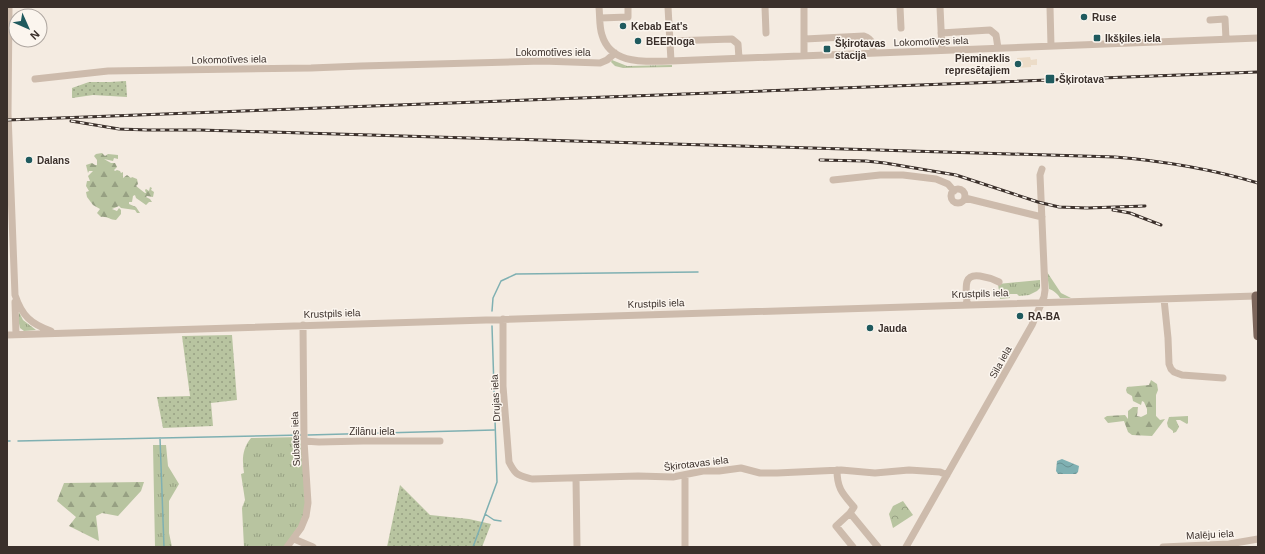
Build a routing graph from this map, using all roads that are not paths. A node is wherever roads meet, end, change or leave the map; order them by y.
1 (9, 7) edge
2 (599, 7) edge
3 (628, 7) edge
4 (668, 7) edge
5 (765, 7) edge
6 (804, 7) edge
7 (900, 7) edge
8 (940, 7) edge
9 (1050, 7) edge
10 (600, 18) junction
11 (1210, 20) dead end
12 (902, 26) dead end
13 (766, 33) dead end
14 (941, 33) junction
15 (1258, 38) edge
16 (805, 39) junction
17 (1226, 39) junction
18 (670, 41) junction
19 (1051, 46) junction
20 (998, 48) junction
21 (942, 50) junction
22 (615, 53) junction
23 (873, 53) junction
24 (804, 55) junction
25 (739, 58) junction
26 (671, 61) junction
27 (35, 79) dead end
28 (1042, 169) dead end
29 (833, 180) dead end
30 (954, 191) junction
31 (965, 198) junction
32 (1042, 217) junction
33 (999, 282) dead end
34 (15, 295) junction
35 (1257, 296) edge
36 (1164, 299) junction
37 (1042, 303) junction
38 (967, 305) junction
39 (503, 319) junction
40 (303, 325) junction
41 (55, 333) junction
42 (16, 334) junction
43 (7, 335) edge
44 (1258, 336) edge
45 (1223, 378) dead end
46 (304, 441) junction
47 (440, 441) dead end
48 (837, 470) junction
49 (517, 474) joint
50 (685, 475) junction
51 (947, 475) junction
52 (576, 478) junction
53 (850, 513) junction
54 (294, 538) junction
55 (1258, 539) edge
56 (287, 547) edge
57 (312, 547) edge
58 (577, 547) edge
59 (685, 547) edge
60 (853, 547) edge
61 (878, 547) edge
62 (906, 547) edge
63 (1163, 547) edge

1 - 34 street, Krustpils iela
2 - 10 street
3 - 10 street
4 - 18 street
5 - 13 street
6 - 16 street
7 - 12 street
8 - 14 street
9 - 19 street
10 - 22 street
11 - 17 street
14 - 20 street
14 - 21 street
15 - 17 street, Lokomotīves iela
16 - 23 street
16 - 24 street
17 - 19 street, Lokomotīves iela
18 - 25 street
18 - 26 street
19 - 20 street, Lokomotīves iela
20 - 21 street, Lokomotīves iela
21 - 23 street, Lokomotīves iela
22 - 26 street, Lokomotīves iela
22 - 27 street, Lokomotīves iela
23 - 24 street, Lokomotīves iela
24 - 25 street, Lokomotīves iela
25 - 26 street, Lokomotīves iela
28 - 32 street, Sila iela
29 - 30 street
30 - 31 street
30 - 31 street
31 - 32 street
32 - 37 street, Sila iela
33 - 38 street
34 - 41 street, Krustpils iela
34 - 42 street
35 - 36 street, Krustpils iela
35 - 44 main road
36 - 37 street, Krustpils iela
36 - 45 street
37 - 38 street, Krustpils iela
37 - 51 street, Sila iela
38 - 39 street, Krustpils iela
39 - 40 street, Krustpils iela
39 - 49 street, Drujas iela
40 - 41 street, Krustpils iela
40 - 46 street, Subates iela
41 - 42 street, Krustpils iela
42 - 43 street, Krustpils iela
46 - 47 street, Zilānu iela
46 - 54 street, Subates iela
48 - 50 street, Šķirotavas iela
48 - 51 street, Šķirotavas iela
48 - 53 street
49 - 52 street, Šķirotavas iela
50 - 52 street, Šķirotavas iela
50 - 59 street
51 - 62 street, Sila iela
52 - 58 street
53 - 60 street
53 - 61 street
54 - 56 street, Subates iela
54 - 57 street
55 - 63 street, Malēju iela

